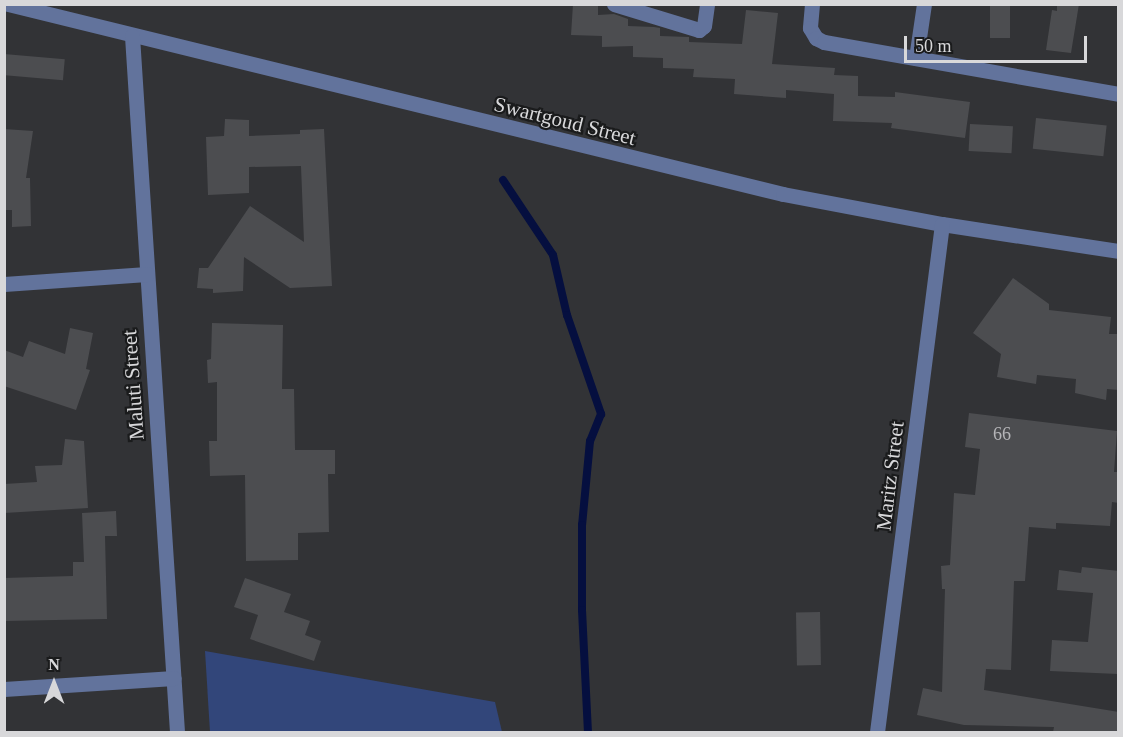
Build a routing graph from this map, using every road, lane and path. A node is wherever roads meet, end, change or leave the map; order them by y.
1 (8, 4) edge
2 (614, 4) edge
3 (707, 4) edge
4 (812, 4) edge
5 (924, 4) edge
6 (132, 36) junction
7 (916, 58) junction
8 (1118, 90) edge
9 (942, 224) junction
10 (1119, 251) edge
11 (147, 274) junction
12 (4, 284) edge
13 (174, 678) junction
14 (4, 689) edge
15 (177, 732) edge
16 (877, 732) edge

1 - 6 street, Swartgoud Street
2 - 3 street
4 - 7 street
5 - 7 street
6 - 9 street, Swartgoud Street
6 - 11 street, Maluti Street
7 - 8 street
9 - 10 street, Swartgoud Street
9 - 16 street, Maritz Street
11 - 12 street
11 - 13 street, Maluti Street
13 - 14 street
13 - 15 street, Maluti Street

